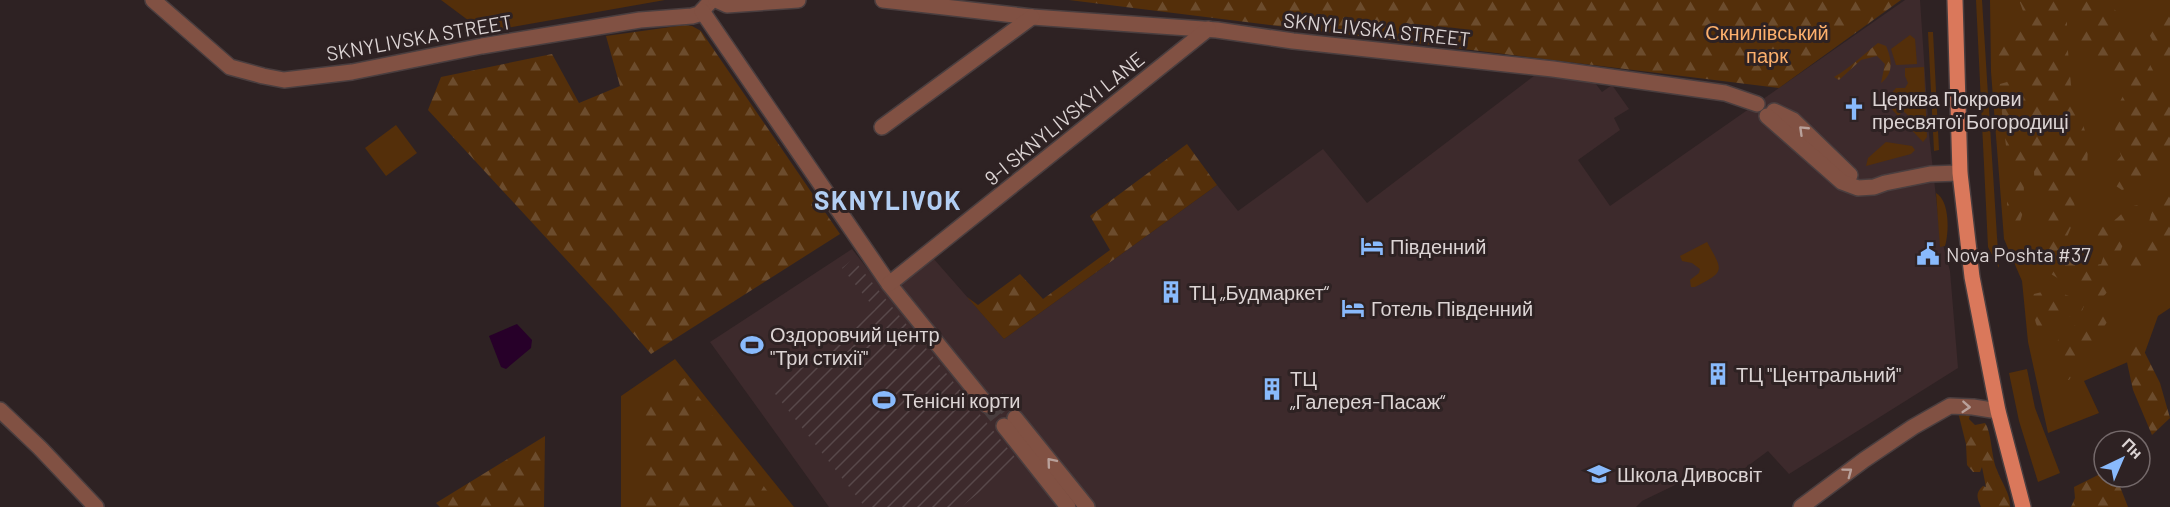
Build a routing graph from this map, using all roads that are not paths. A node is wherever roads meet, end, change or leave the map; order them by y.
1 (153, 0) edge
2 (798, 0) edge
3 (883, 0) edge
4 (1955, 0) edge
5 (710, 4) edge
6 (1032, 17) junction
7 (1208, 29) junction
8 (1757, 104) dead end
9 (1770, 113) dead end
10 (882, 127) dead end
11 (1960, 173) junction
12 (889, 284) junction
13 (988, 399) tunnel mouth
14 (0, 410) edge
15 (1998, 411) junction
16 (96, 507) edge
17 (1068, 507) edge
18 (1087, 507) edge
19 (1801, 507) edge
20 (2023, 507) edge

1 - 5 street, SKNYLIVSKA STREET
2 - 5 street, SKNYLIVSKA STREET
3 - 6 street, SKNYLIVSKA STREET
4 - 11 main road
5 - 12 street
6 - 7 street, SKNYLIVSKA STREET
6 - 10 street
7 - 8 street, SKNYLIVSKA STREET
7 - 12 street, 9-I SKNYLIVSKYI LANE
9 - 11 street
11 - 15 main road
12 - 13 street
14 - 16 street
19 -> 15 street
15 - 20 main road
18 -> 17 street

